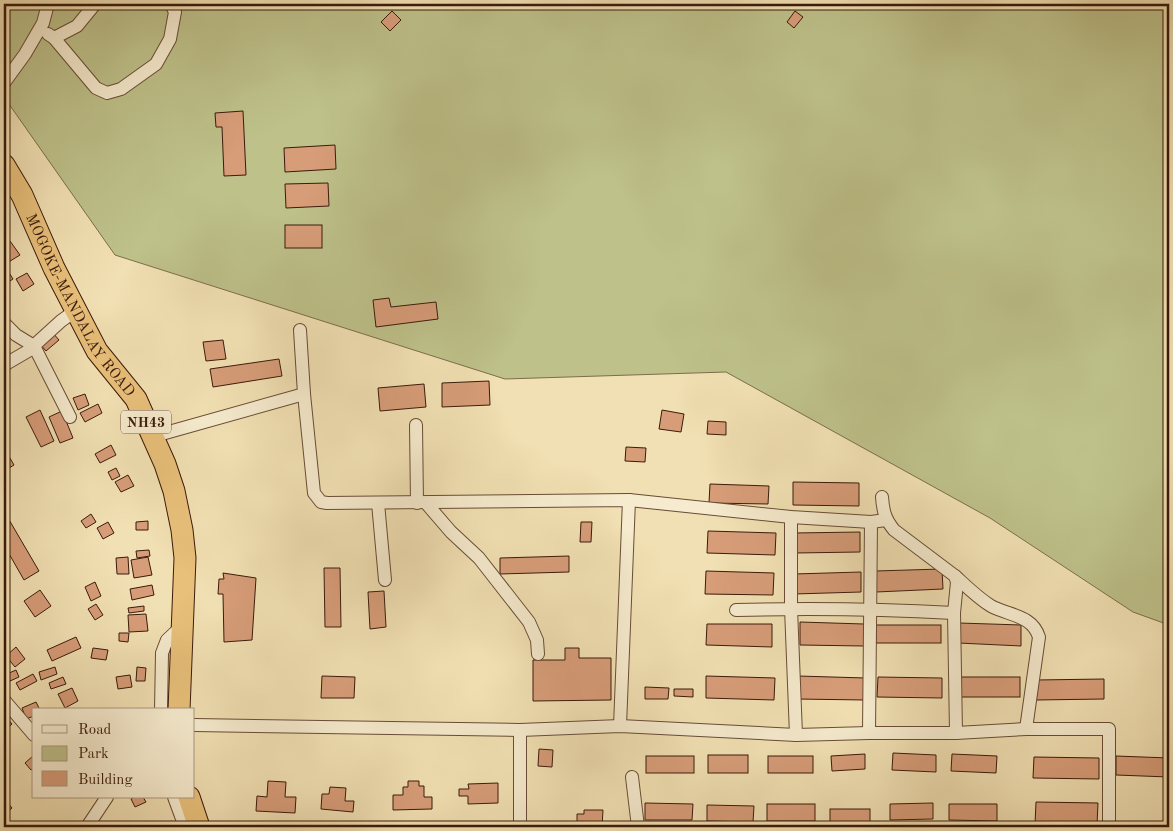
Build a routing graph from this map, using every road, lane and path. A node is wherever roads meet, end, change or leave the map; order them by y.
1 (47, 4) edge
2 (95, 4) edge
3 (171, 4) edge
4 (40, 28) junction
5 (54, 38) junction
6 (4, 83) edge
7 (4, 165) edge
8 (75, 311) junction
9 (4, 323) edge
10 (300, 330) dead end
11 (34, 346) junction
12 (4, 365) edge
13 (304, 394) junction
14 (70, 417) dead end
15 (416, 425) dead end
16 (151, 437) junction
17 (882, 497) dead end
18 (629, 500) junction
19 (378, 503) junction
20 (421, 503) junction
21 (791, 517) junction
22 (886, 520) junction
23 (871, 522) junction
24 (955, 576) junction
25 (384, 580) dead end
26 (791, 608) junction
27 (871, 609) junction
28 (736, 610) dead end
29 (954, 613) junction
30 (182, 626) junction
31 (538, 654) dead end
32 (4, 700) edge
33 (161, 708) edge
34 (179, 708) edge
35 (195, 725) edge
36 (620, 726) junction
37 (1026, 729) junction
38 (520, 730) junction
39 (32, 733) edge
40 (869, 733) junction
41 (956, 734) junction
42 (796, 735) junction
43 (632, 777) dead end
44 (107, 798) edge
45 (174, 798) edge
46 (189, 798) edge
47 (87, 827) edge
48 (185, 827) edge
49 (199, 827) edge
50 (520, 827) edge
51 (638, 827) edge
52 (1109, 827) edge

1 - 4 street
2 - 5 street
3 - 5 street
4 - 5 street
4 - 6 street
7 - 8 highway, MOGOKE-MANDALAY ROAD / NH43
8 - 11 street
8 - 16 highway, MOGOKE-MANDALAY ROAD / NH43
9 - 11 street
10 - 13 street
11 - 12 street
11 - 14 street
13 - 16 street
13 - 19 street
15 - 20 street
16 - 30 highway, MOGOKE-MANDALAY ROAD / NH43
17 - 22 street
18 - 20 street
18 - 21 street
18 - 36 street
19 - 20 street
19 - 25 street
20 - 31 street
21 - 23 street
21 - 26 street
22 - 23 street
22 - 24 street
23 - 27 street
24 - 29 street
24 - 37 street
26 - 27 street
26 - 28 street
26 - 42 street
27 - 29 street
27 - 40 street
29 - 41 street
30 - 33 street
30 - 34 highway, MOGOKE-MANDALAY ROAD / NH43
32 - 39 street
35 - 38 street
36 - 38 street
36 - 42 street
37 - 41 street
37 - 52 street
38 - 50 street
40 - 41 street
40 - 42 street
43 - 51 street
44 - 47 street
45 - 48 street
46 - 49 highway

